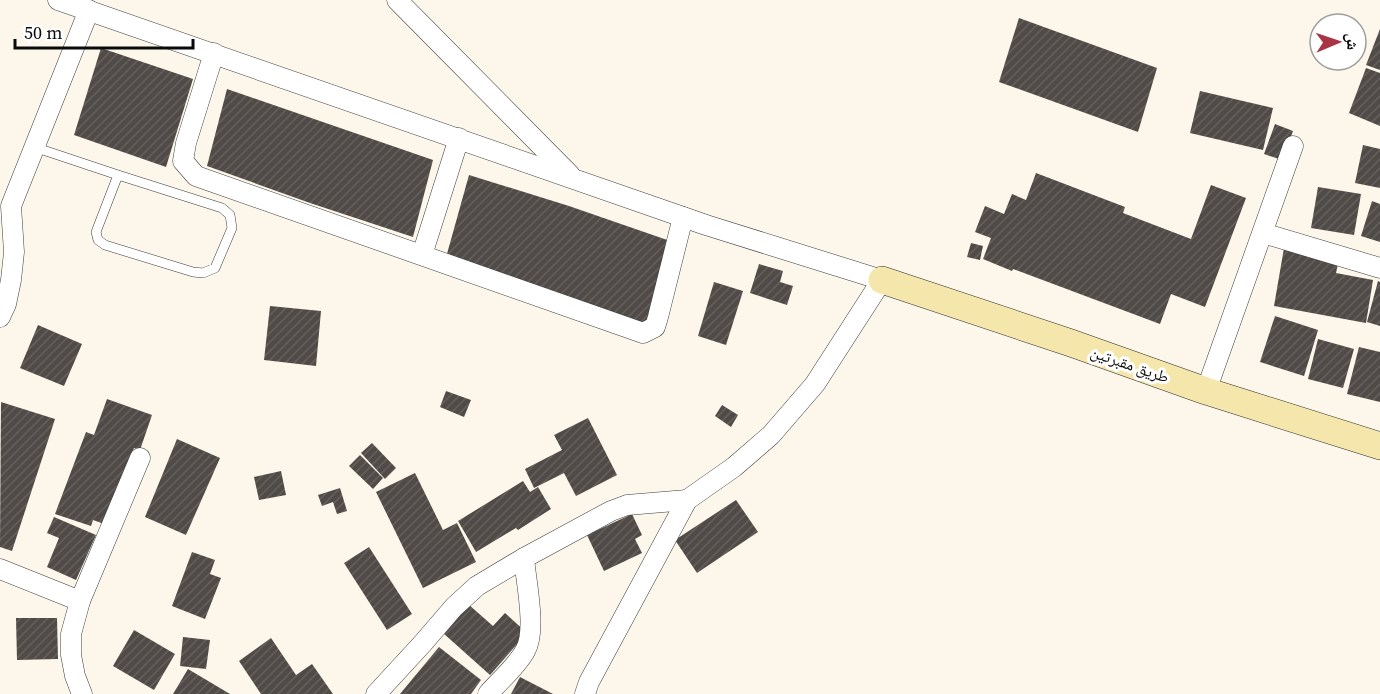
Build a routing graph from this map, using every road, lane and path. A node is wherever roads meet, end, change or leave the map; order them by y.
1 (58, 0) edge
2 (397, 0) edge
3 (89, 10) junction
4 (214, 53) junction
5 (459, 138) junction
6 (1293, 146) dead end
7 (34, 147) junction
8 (118, 175) junction
9 (573, 179) junction
10 (11, 206) junction
11 (683, 217) junction
12 (0, 232) edge
13 (1263, 232) junction
14 (422, 255) junction
15 (1380, 268) edge
16 (882, 280) junction
17 (0, 317) edge
18 (1206, 391) junction
19 (1380, 446) edge
20 (140, 458) dead end
21 (687, 500) junction
22 (524, 558) junction
23 (0, 569) edge
24 (80, 601) junction
25 (82, 694) edge
26 (376, 694) edge
27 (488, 694) edge
28 (585, 694) edge

1 - 3 street
2 - 9 street
3 - 4 street
3 - 7 street
4 - 5 street
4 - 14 street
5 - 9 street
5 - 14 street
6 - 13 street
7 - 8 lane
7 - 10 street
8 - 8 lane
9 - 11 street
10 - 12 street
10 - 17 street
11 - 14 street
11 - 16 street
13 - 15 street
13 - 18 street
16 - 18 street, طريق مقبرتين
16 - 21 street
18 - 19 street, طريق مقبرتين
20 - 24 street
21 - 22 street
21 - 28 street
22 - 26 street
22 - 27 street
23 - 24 street
24 - 25 street

